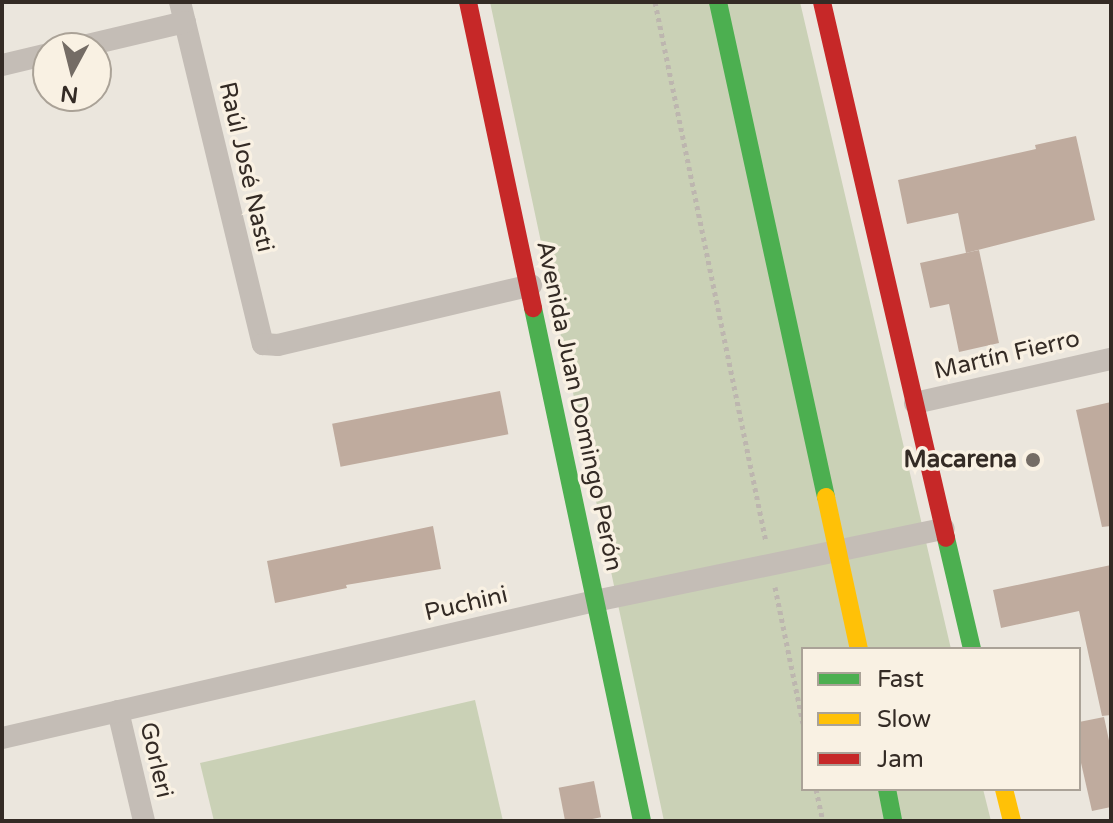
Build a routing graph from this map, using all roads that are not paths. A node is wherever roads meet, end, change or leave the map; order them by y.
1 (468, 2) edge
2 (718, 2) edge
3 (822, 2) edge
4 (183, 12) edge
5 (112, 36) edge
6 (32, 58) edge
7 (2, 65) edge
8 (531, 285) junction
9 (1111, 359) edge
10 (915, 403) junction
11 (944, 529) junction
12 (840, 550) junction
13 (595, 601) junction
14 (859, 647) edge
15 (972, 647) edge
16 (118, 711) junction
17 (2, 738) edge
18 (887, 791) edge
19 (1004, 791) edge
20 (144, 821) edge
21 (642, 821) edge
22 (893, 821) edge
23 (1012, 821) edge

1 - 8 main road, Avenida Juan Domingo Perón
2 - 12 main road
3 - 10 main road
4 - 5 street
4 - 8 street, Raúl José Nasti
6 - 7 street
8 - 13 main road, Avenida Juan Domingo Perón
9 - 10 street, Martín Fierro
10 - 11 main road
11 - 12 street, Puchini
11 - 15 main road
12 - 13 street, Puchini
12 - 14 main road
13 - 16 street, Puchini
13 - 21 main road, Avenida Juan Domingo Perón
16 - 17 street, Puchini
16 - 20 street, Gorleri
18 - 22 main road
19 - 23 main road

